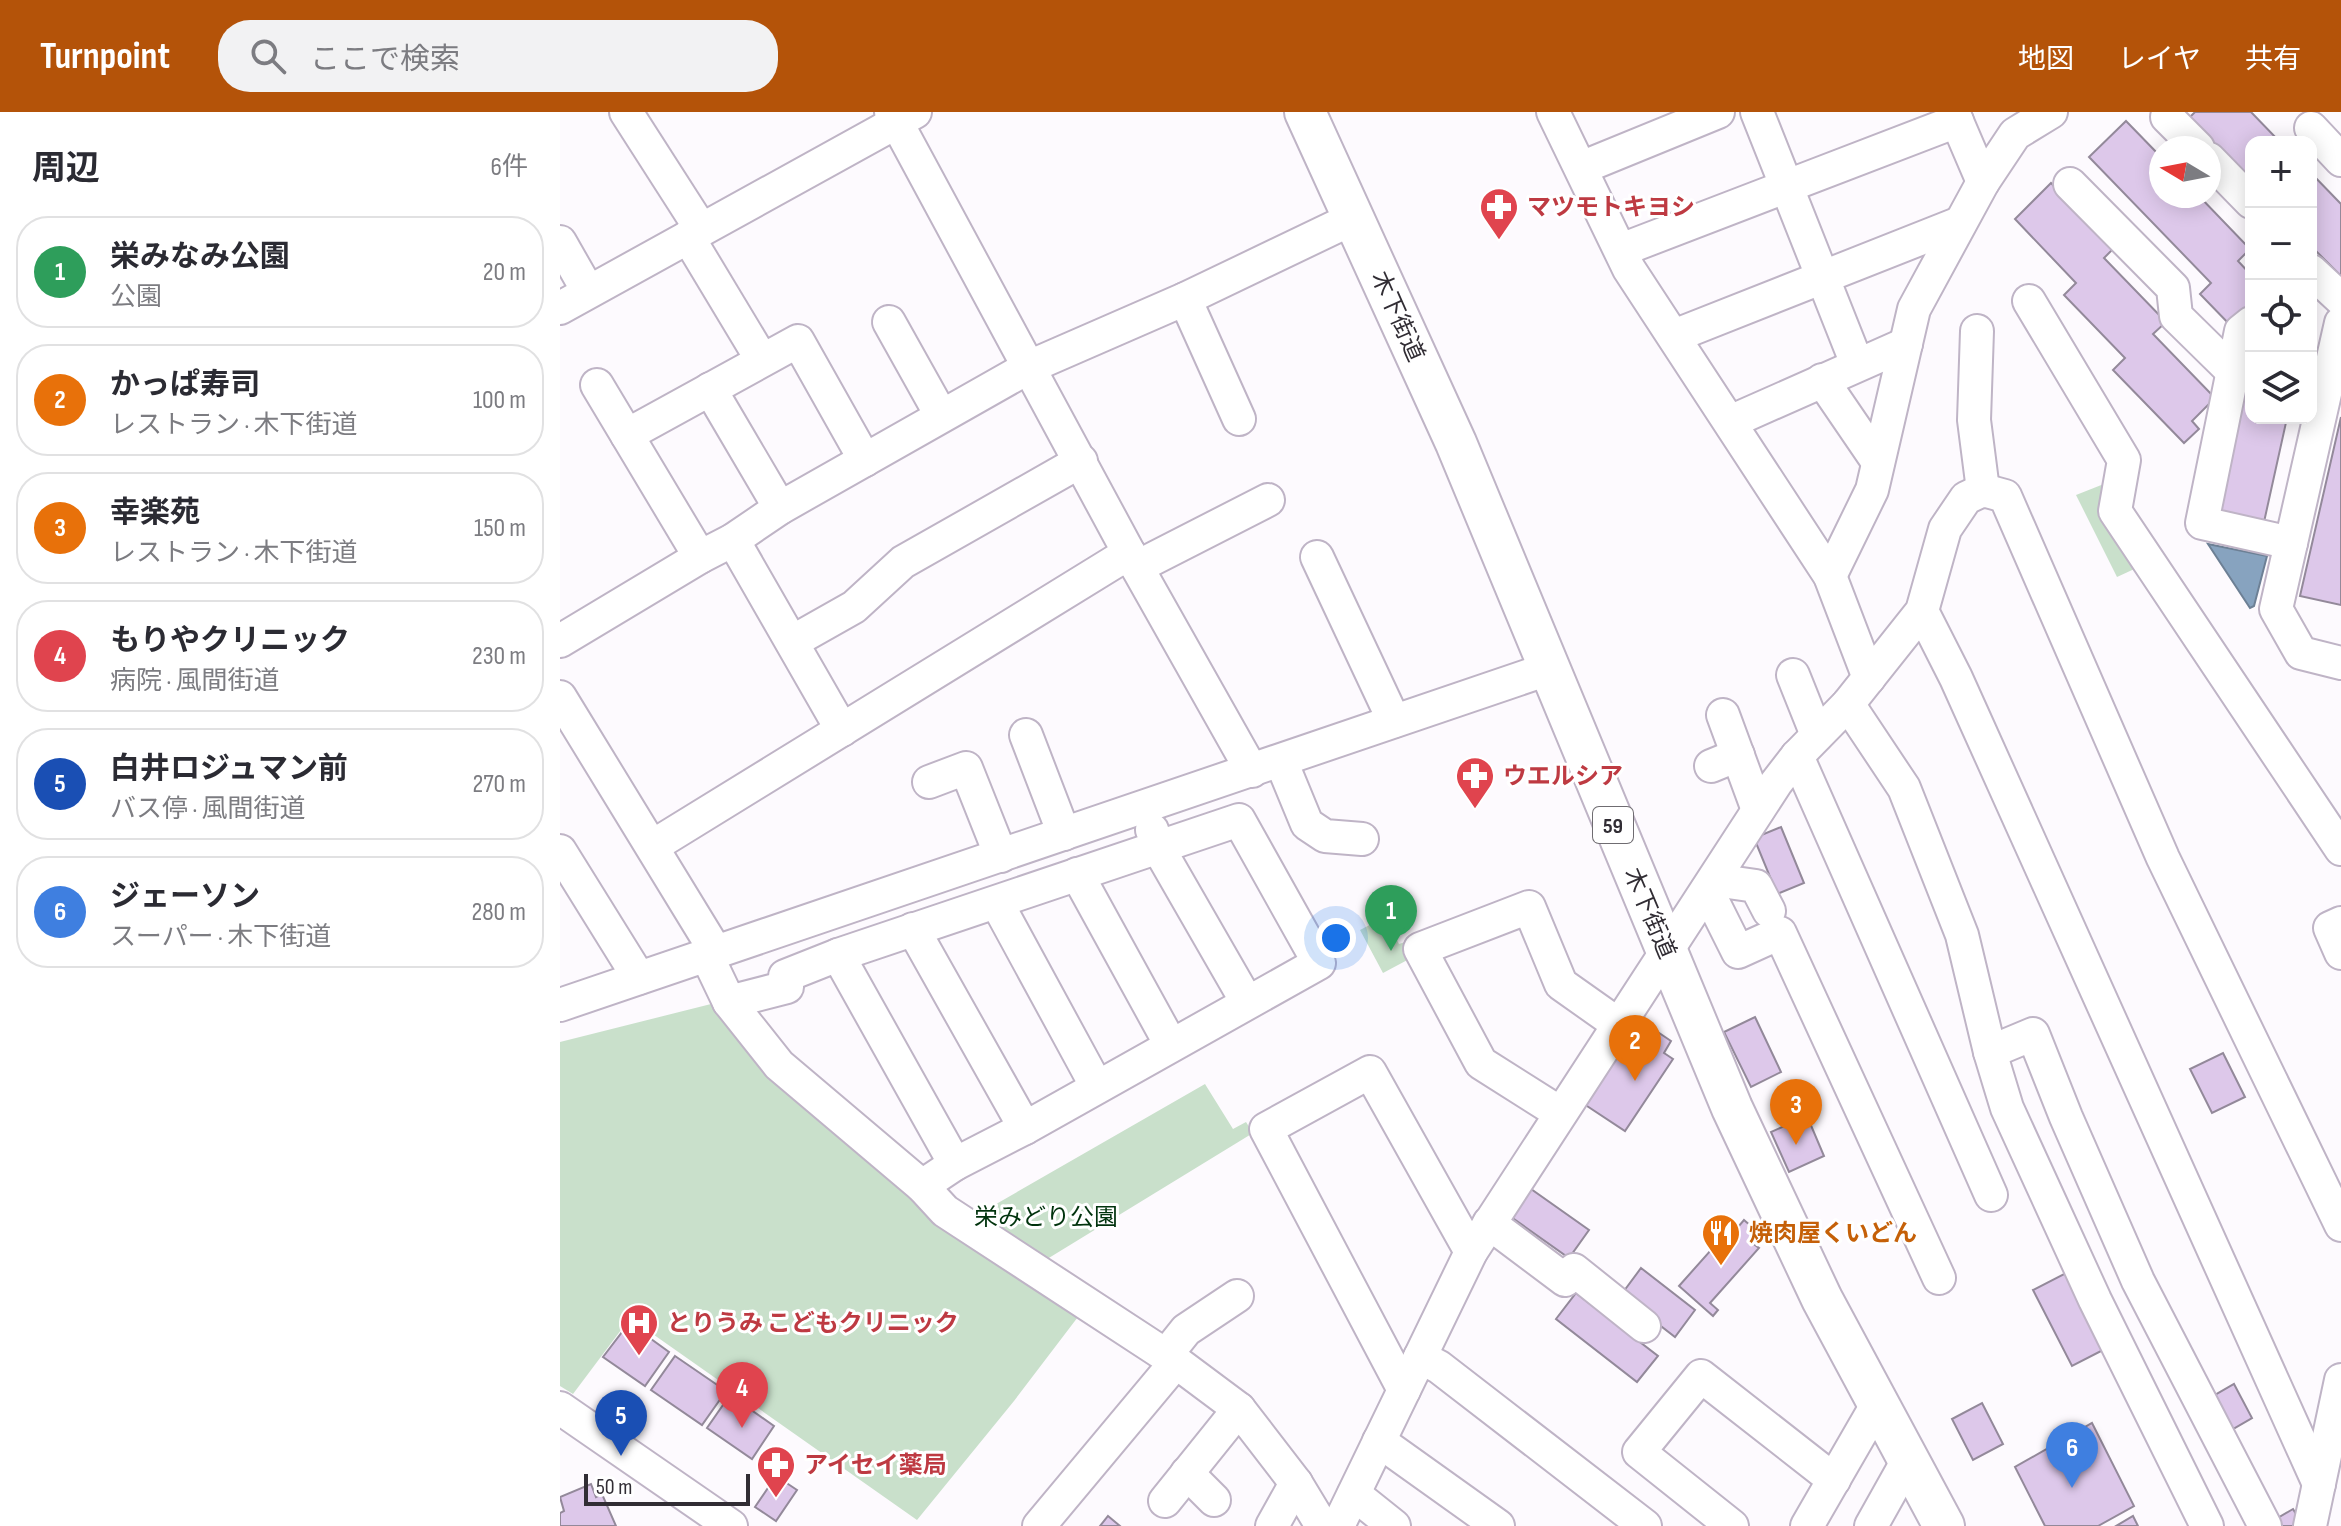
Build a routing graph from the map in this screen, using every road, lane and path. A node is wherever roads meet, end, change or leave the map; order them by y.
1 (626, 112) edge
2 (1305, 112) edge
3 (1553, 112) edge
4 (1718, 112) edge
5 (1757, 112) edge
6 (2051, 112) edge
7 (901, 115) edge
8 (1955, 117) edge
9 (2167, 117) dead end
10 (2311, 128) dead end
11 (2186, 136) edge
12 (2341, 160) edge
13 (1581, 168) junction
14 (2221, 171) edge
15 (1983, 182) junction
16 (2070, 184) dead end
17 (1786, 186) junction
18 (2245, 196) edge
19 (1354, 218) junction
20 (1960, 223) junction
21 (695, 233) junction
22 (560, 242) edge
23 (1621, 250) junction
24 (1822, 276) junction
25 (2317, 277) edge
26 (588, 291) junction
27 (1185, 299) junction
28 (2341, 299) edge
29 (2029, 301) dead end
30 (560, 308) edge
31 (889, 322) dead end
32 (2341, 323) edge
33 (2245, 328) edge
34 (1977, 331) dead end
35 (1674, 336) junction
36 (1906, 344) junction
37 (762, 360) junction
38 (1857, 364) junction
39 (1029, 367) junction
40 (2232, 371) junction
41 (1822, 380) junction
42 (597, 385) dead end
43 (710, 389) junction
44 (941, 415) junction
45 (1239, 419) dead end
46 (1730, 422) junction
47 (627, 435) junction
48 (865, 460) junction
49 (1081, 461) junction
50 (1878, 462) junction
51 (1983, 490) junction
52 (1268, 500) dead end
53 (780, 508) junction
54 (733, 540) junction
55 (2291, 543) junction
56 (700, 557) junction
57 (1317, 557) dead end
58 (1133, 560) junction
59 (1830, 576) junction
60 (1922, 611) junction
61 (560, 641) edge
62 (792, 642) junction
63 (2341, 663) edge
64 (1548, 669) junction
65 (1793, 675) dead end
66 (1869, 678) junction
67 (560, 697) edge
68 (1848, 704) junction
69 (1723, 715) dead end
70 (1394, 721) junction
71 (842, 730) junction
72 (1026, 735) dead end
73 (1807, 746) junction
74 (1267, 766) junction
75 (929, 782) dead end
76 (1144, 807) junction
77 (1758, 810) junction
78 (1064, 834) junction
79 (1362, 839) dead end
80 (653, 846) junction
81 (1159, 849) junction
82 (2341, 849) edge
83 (560, 851) edge
84 (1001, 856) junction
85 (1077, 874) junction
86 (1711, 885) junction
87 (997, 903) junction
88 (1769, 911) dead end
89 (2341, 923) edge
90 (913, 929) junction
91 (1667, 953) junction
92 (2341, 953) edge
93 (712, 954) junction
94 (838, 955) junction
95 (639, 978) junction
96 (729, 1002) junction
97 (1247, 1002) junction
98 (560, 1005) edge
99 (1619, 1025) junction
100 (1171, 1045) junction
101 (1990, 1052) junction
102 (1097, 1087) junction
103 (1560, 1113) junction
104 (1025, 1128) junction
105 (955, 1164) junction
106 (922, 1186) junction
107 (1991, 1195) dead end
108 (1489, 1223) junction
109 (2341, 1225) edge
110 (1471, 1252) junction
111 (1939, 1278) dead end
112 (2138, 1281) junction
113 (1237, 1296) dead end
114 (2095, 1300) junction
115 (1644, 1326) dead end
116 (1420, 1357) junction
117 (1171, 1359) junction
118 (2341, 1380) edge
119 (1404, 1390) junction
120 (1878, 1403) junction
121 (560, 1408) edge
122 (1239, 1409) junction
123 (1379, 1441) junction
124 (1908, 1460) junction
125 (1187, 1473) junction
126 (2328, 1474) edge
127 (1834, 1480) junction
128 (1296, 1483) junction
129 (1354, 1494) junction
130 (1214, 1500) dead end
131 (1165, 1501) dead end
132 (731, 1526) edge
133 (1039, 1526) edge
134 (1272, 1526) edge
135 (1322, 1526) edge
136 (1338, 1526) edge
137 (1394, 1526) edge
138 (1498, 1526) edge
139 (1645, 1526) edge
140 (1732, 1526) edge
141 (1807, 1526) edge
142 (1871, 1526) edge
143 (1944, 1526) edge
144 (2207, 1526) edge
145 (2265, 1526) edge
146 (2310, 1526) edge

1 - 21 street
2 - 19 main road, 木下街道 / 59
3 - 13 street
4 - 13 street
5 - 17 street
6 - 15 street
7 - 21 street
7 - 39 street
8 - 15 street
8 - 17 street
9 - 11 street
10 - 12 street
13 - 23 street
14 - 18 street
15 - 20 street
16 - 40 street
17 - 23 street
17 - 24 street
19 - 27 street
19 - 64 main road, 木下街道 / 59
20 - 24 street
20 - 36 street
21 - 26 street
21 - 37 street
22 - 26 street
23 - 35 street
24 - 35 street
24 - 38 street
25 - 28 street
26 - 30 street
27 - 39 street
27 - 45 street
29 - 82 street
31 - 44 street
32 - 55 street
33 - 40 street
34 - 51 street
35 - 46 street
36 - 38 street
36 - 50 street
37 - 43 street
37 - 48 street
38 - 41 street
39 - 44 street
39 - 49 street
40 - 55 street
41 - 46 street
41 - 50 street
42 - 47 street
43 - 47 street
43 - 53 street
44 - 48 street
46 - 59 street
47 - 56 street
48 - 53 street
49 - 58 street
49 - 62 street
50 - 59 street
51 - 60 street
51 - 109 street
52 - 58 street
53 - 54 street
54 - 56 street
54 - 62 street
55 - 63 street
56 - 61 street
57 - 70 street
58 - 71 street
58 - 74 street
59 - 66 street
60 - 66 street
60 - 126 street
62 - 71 street
64 - 70 street
64 - 91 main road, 木下街道 / 59
65 - 73 street
66 - 68 street
67 - 80 street
68 - 73 street
68 - 101 street
69 - 77 street
70 - 74 street
71 - 80 street
72 - 78 street
73 - 77 street
73 - 107 street
74 - 76 street
74 - 79 street
75 - 84 street
76 - 78 street
76 - 81 street
77 - 86 street
78 - 84 street
80 - 93 street
81 - 85 street
81 - 97 street
81 - 97 street
83 - 95 street
84 - 93 street
85 - 87 street
85 - 100 street
86 - 88 street
86 - 91 street
86 - 111 street
87 - 90 street
87 - 102 street
89 - 92 street
90 - 94 street
90 - 104 street
91 - 99 street
91 - 120 main road, 木下街道 / 59
93 - 95 street
93 - 96 street
94 - 96 street
94 - 105 street
95 - 98 street
96 - 106 street
97 - 100 street
99 - 103 street
99 - 103 street
100 - 102 street
101 - 112 street
101 - 114 street
102 - 104 street
103 - 108 street
104 - 105 street
105 - 106 street
106 - 117 street
108 - 110 street
108 - 115 street
110 - 116 street
110 - 119 street
112 - 114 street
112 - 145 street
113 - 117 street
114 - 144 street
116 - 119 street
116 - 139 street
117 - 122 street
117 - 133 street
118 - 126 street
119 - 123 street
120 - 124 main road, 木下街道 / 59
120 - 127 street
121 - 132 street
122 - 125 street
122 - 128 street
123 - 129 street
123 - 138 street
124 - 142 street
124 - 143 main road, 木下街道 / 59
125 - 130 street
125 - 131 street
126 - 146 street
127 - 140 street
127 - 141 street
128 - 134 street
128 - 135 street
129 - 136 street
129 - 137 street

